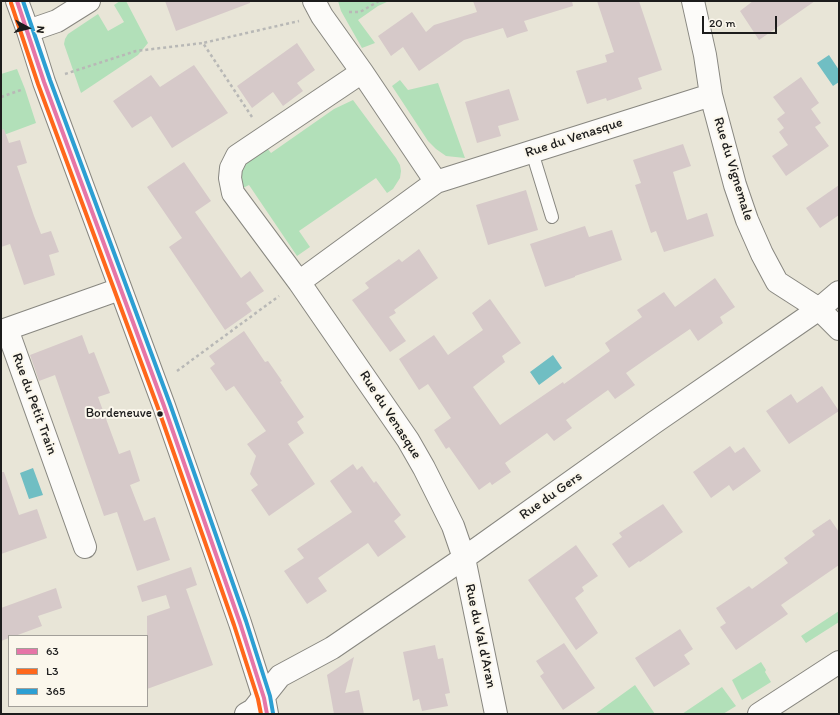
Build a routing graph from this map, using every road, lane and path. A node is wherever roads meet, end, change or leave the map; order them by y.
1 (17, 1) edge
2 (90, 1) edge
3 (379, 1) edge
4 (693, 1) edge
5 (318, 9) edge
6 (28, 31) junction
7 (203, 43) junction
8 (362, 72) junction
9 (63, 74) dead end
10 (711, 95) junction
11 (266, 137) junction
12 (532, 152) junction
13 (436, 182) junction
14 (552, 217) dead end
15 (299, 282) junction
16 (120, 289) junction
17 (839, 292) edge
18 (820, 309) junction
19 (839, 329) edge
20 (172, 374) dead end
21 (85, 547) dead end
22 (464, 558) junction
23 (839, 662) edge
24 (266, 706) edge
25 (246, 714) edge
26 (496, 714) edge
27 (759, 714) edge

1 - 6 street
2 - 6 street
3 - 5 path
4 - 10 street, Rue du Vignemale
5 - 7 path
5 - 8 street
6 - 16 street
7 - 9 path
7 - 11 path
8 - 11 street, Rue du Venasque
8 - 13 street
10 - 12 street, Rue du Venasque
10 - 18 street, Rue du Vignemale
11 - 15 street, Rue du Venasque
12 - 13 street, Rue du Venasque
12 - 14 lane
13 - 15 street, Rue du Venasque
15 - 20 path
15 - 22 street, Rue du Venasque
16 - 21 street, Rue du Petit Train
16 - 24 street
17 - 18 street, Rue du Gers
18 - 19 street
18 - 22 street, Rue du Gers
22 - 24 street, Rue du Gers
22 - 26 street, Rue du Val d'Aran
23 - 27 street
24 - 25 street, Rue du Gers

